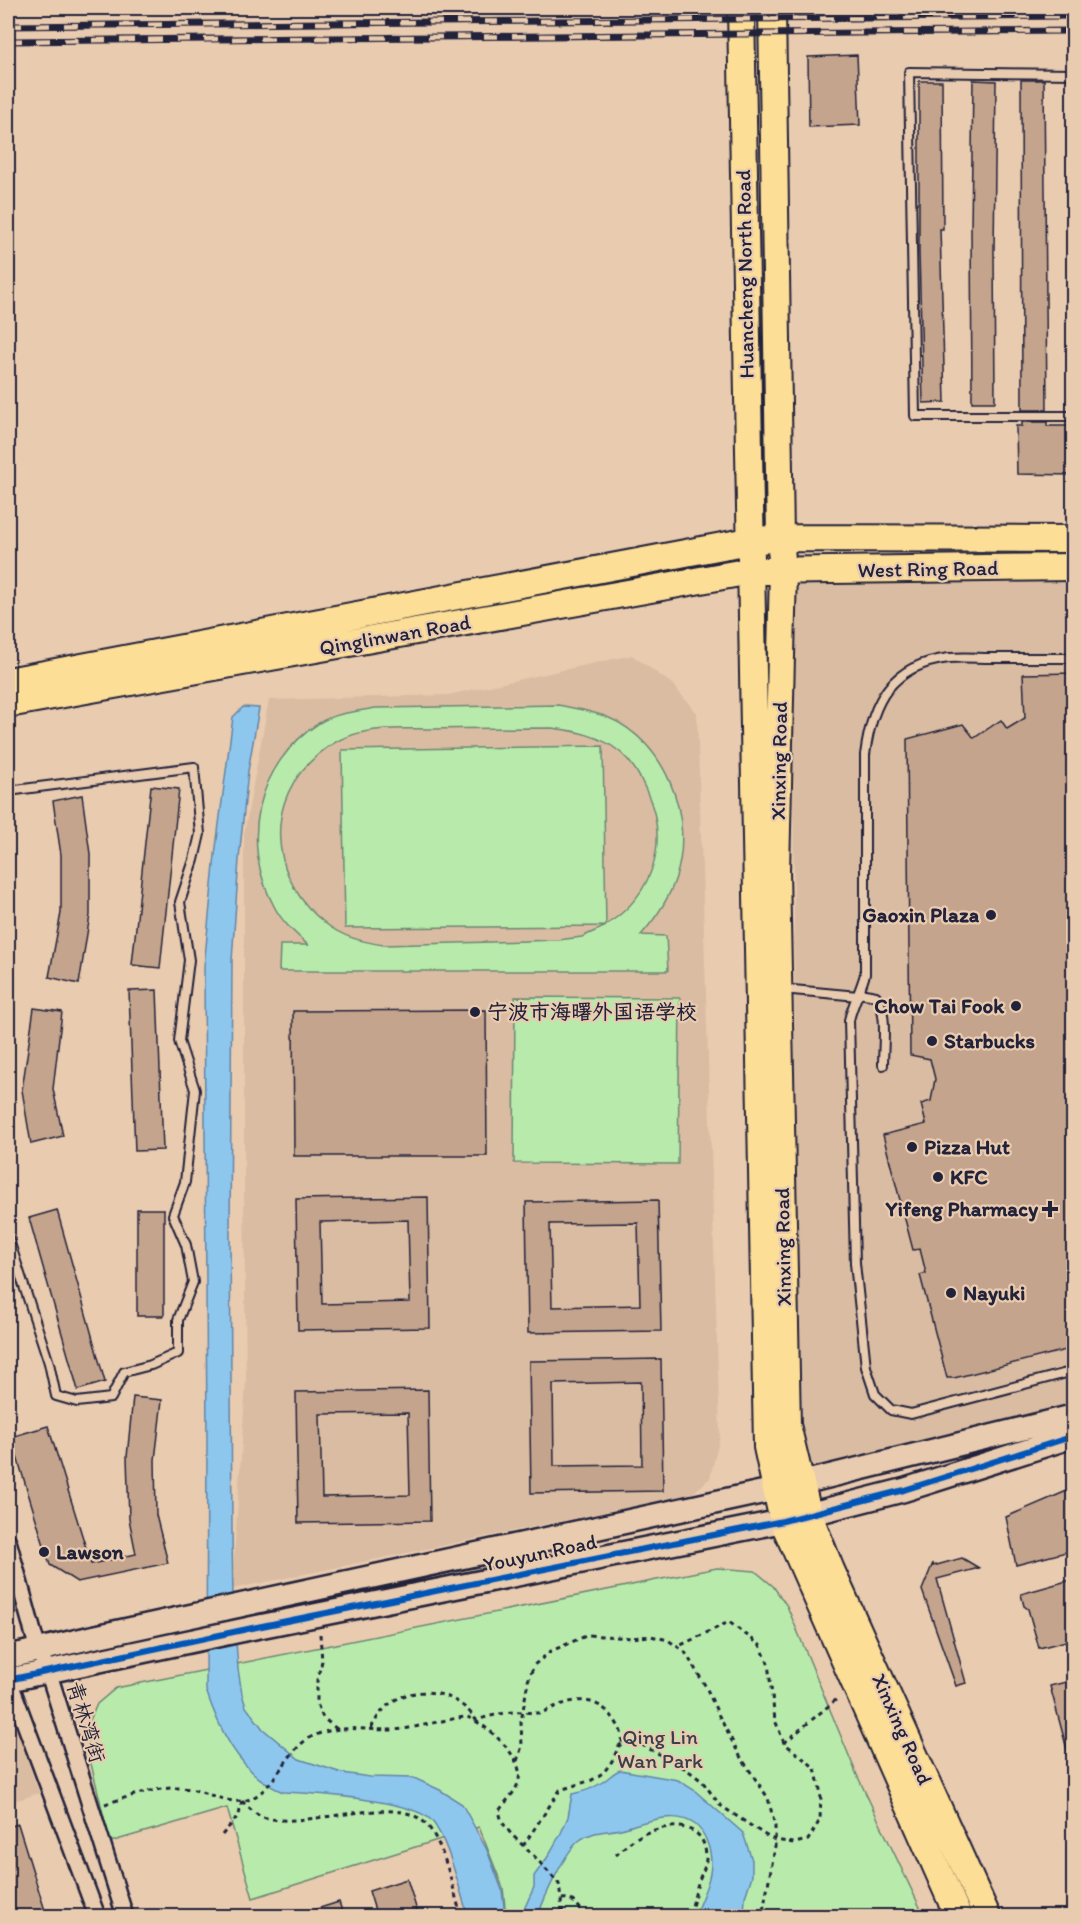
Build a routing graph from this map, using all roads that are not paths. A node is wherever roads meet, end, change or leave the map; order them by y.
1 (741, 8) edge
2 (772, 8) edge
3 (1074, 74) edge
4 (1074, 416) edge
5 (780, 538) junction
6 (1074, 539) edge
7 (749, 542) junction
8 (1074, 567) edge
9 (783, 570) junction
10 (751, 572) junction
11 (1074, 658) edge
12 (8, 681) edge
13 (8, 704) edge
14 (8, 790) edge
15 (778, 988) junction
16 (859, 994) junction
17 (883, 1065) dead end
18 (8, 1237) edge
19 (1074, 1371) edge
20 (1074, 1416) edge
21 (1074, 1436) edge
22 (789, 1486) junction
23 (808, 1513) junction
24 (783, 1521) junction
25 (8, 1541) edge
26 (38, 1650) junction
27 (8, 1657) edge
28 (48, 1671) junction
29 (8, 1680) edge
30 (97, 1917) edge
31 (125, 1917) edge
32 (958, 1917) edge
33 (987, 1917) edge

1 - 7 main road, Huancheng North Road
2 - 5 main road, Huancheng North Road
3 - 4 lane
5 - 6 main road, Qinglinwan Road
5 - 7 main road, Qinglinwan Road
5 - 9 main road, Xinxing Road
7 - 10 main road, Xinxing Road
7 - 12 main road, Qinglinwan Road
8 - 9 main road, West Ring Road
9 - 10 main road, Qinglinwan Road
9 - 15 main road, Xinxing Road
10 - 13 main road, Qinglinwan Road
10 - 22 main road, Xinxing Road
11 - 16 lane
14 - 18 lane
15 - 16 lane
15 - 22 main road, Xinxing Road
16 - 17 lane
16 - 19 lane
20 - 22 street, Youyun Road
21 - 23 street, Youyun Road
22 - 23 main road, Xinxing Road
22 - 24 main road, Xinxing Road
22 - 26 street, Youyun Road
23 - 24 street, Youyun Road
23 - 33 main road, Xinxing Road
24 - 28 street, Youyun Road
24 - 32 main road, Xinxing Road
25 - 26 street, 青林湾街
26 - 27 street, Youyun Road
26 - 28 street, 青林湾街
28 - 29 street, Youyun Road
28 - 31 street, 青林湾街
29 - 30 street

